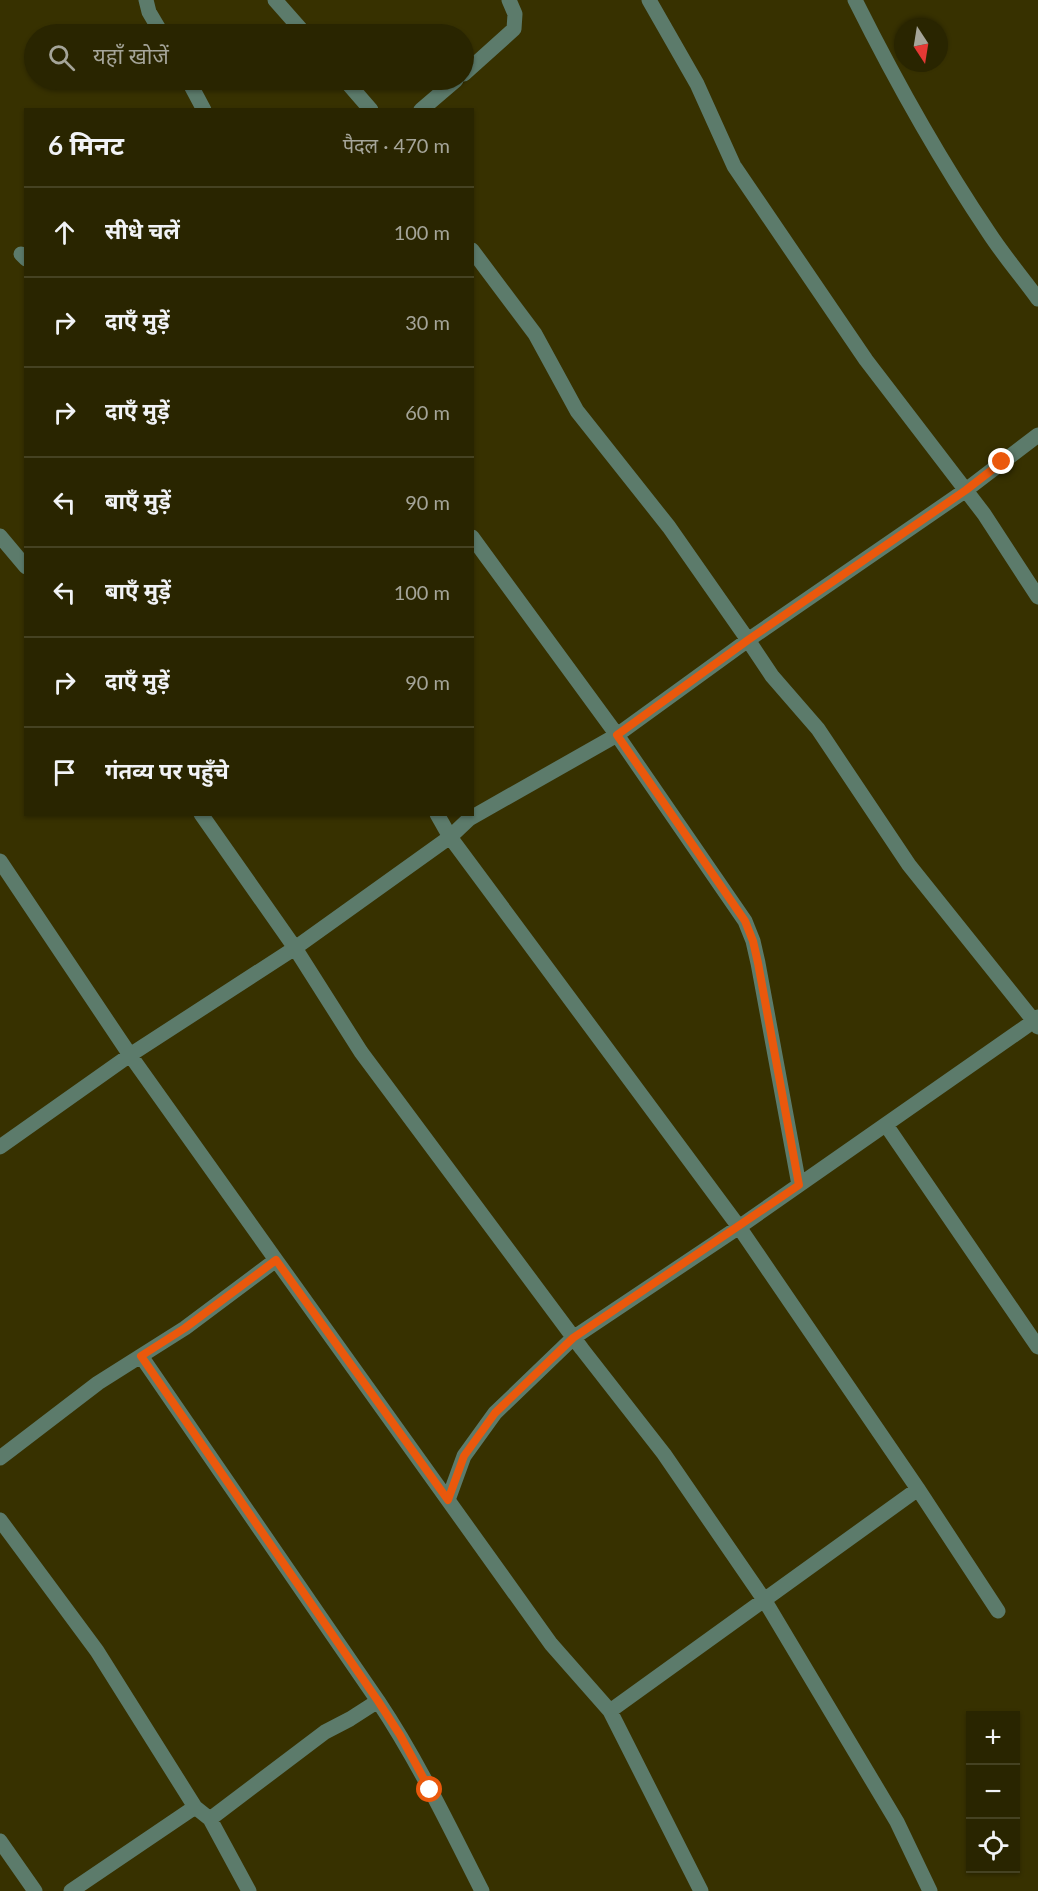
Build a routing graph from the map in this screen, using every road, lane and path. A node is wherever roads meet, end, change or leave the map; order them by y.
1 (146, 0) edge
2 (275, 0) edge
3 (509, 0) edge
4 (649, 0) edge
5 (855, 0) edge
6 (156, 24) edge
7 (296, 24) edge
8 (474, 65) edge
9 (193, 90) edge
10 (354, 90) edge
11 (444, 90) edge
12 (203, 108) edge
13 (369, 108) edge
14 (423, 108) edge
15 (474, 253) edge
16 (1038, 299) edge
17 (1038, 435) edge
18 (966, 490) junction
19 (0, 536) edge
20 (474, 540) edge
21 (24, 565) edge
22 (1038, 597) edge
23 (748, 640) junction
24 (617, 735) junction
25 (202, 816) edge
26 (438, 816) edge
27 (450, 837) junction
28 (0, 861) edge
29 (295, 948) junction
30 (1037, 1022) edge
31 (130, 1055) junction
32 (885, 1125) junction
33 (0, 1147) edge
34 (799, 1185) junction
35 (739, 1227) junction
36 (276, 1260) junction
37 (573, 1338) junction
38 (1038, 1347) edge
39 (141, 1356) junction
40 (0, 1458) edge
41 (918, 1489) junction
42 (448, 1500) junction
43 (0, 1520) edge
44 (765, 1601) junction
45 (998, 1611) dead end
46 (378, 1701) junction
47 (610, 1711) junction
48 (195, 1807) junction
49 (210, 1819) junction
50 (0, 1841) edge
51 (35, 1891) edge
52 (70, 1891) edge
53 (249, 1891) edge
54 (482, 1891) edge
55 (702, 1891) edge
56 (930, 1891) edge

1 - 6 street
2 - 7 street
3 - 8 street
4 - 18 street
5 - 16 street
9 - 12 street
10 - 13 street
11 - 14 street
15 - 23 street
17 - 18 street
18 - 22 street
18 - 23 street
19 - 21 street
20 - 24 street
23 - 24 street
23 - 30 street
24 - 27 street
24 - 34 street
25 - 29 street
26 - 27 street
27 - 29 street
27 - 35 street
28 - 31 street
29 - 31 street
29 - 37 street
30 - 32 street
31 - 33 street
31 - 36 street
32 - 34 street
32 - 38 street
34 - 35 street
35 - 37 street
35 - 41 street
36 - 39 street
36 - 42 street
37 - 42 street
37 - 44 street
39 - 40 street
39 - 46 street
41 - 44 street
41 - 45 street
42 - 47 street
43 - 48 street
44 - 47 street
44 - 56 street
46 - 49 street
46 - 54 street
47 - 55 street
48 - 49 street
48 - 52 street
49 - 53 street
50 - 51 street

